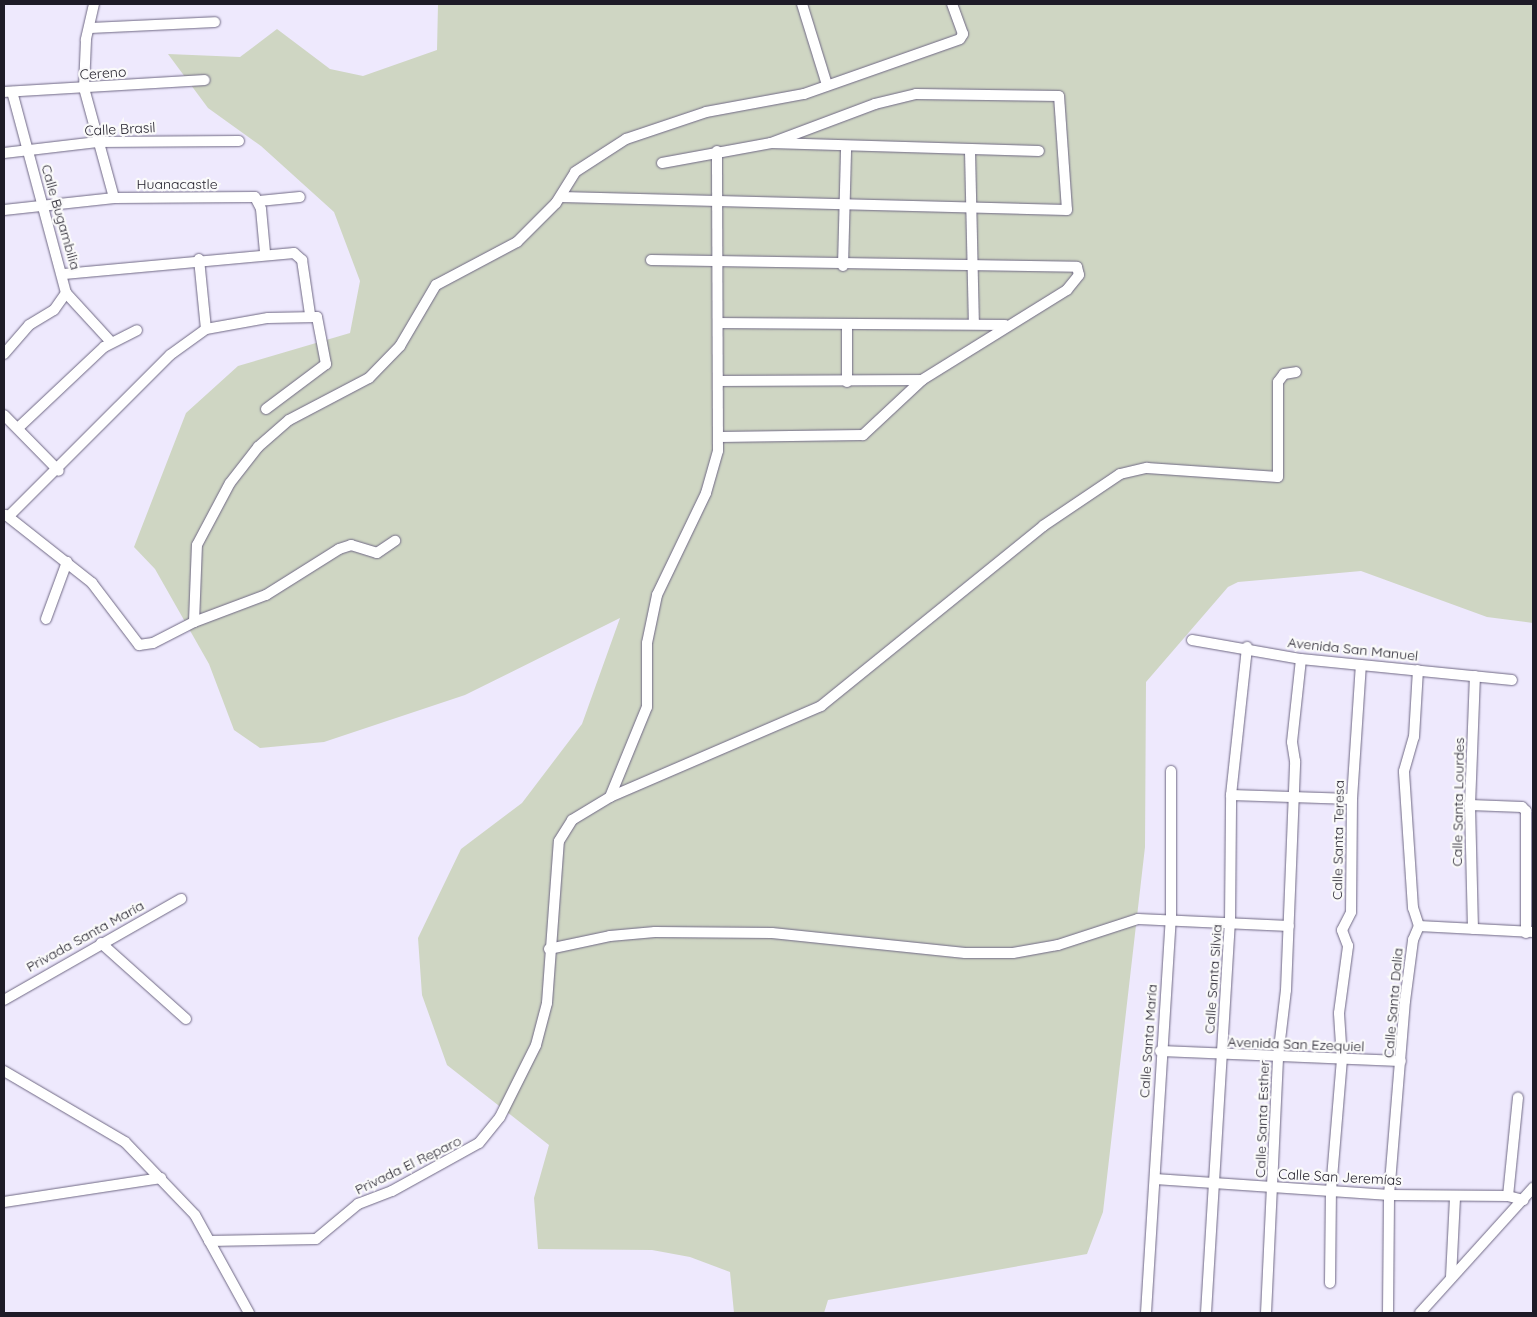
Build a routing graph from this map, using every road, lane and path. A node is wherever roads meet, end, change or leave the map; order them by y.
1 (94, 4) edge
2 (802, 4) edge
3 (952, 4) edge
4 (215, 22) dead end
5 (90, 28) junction
6 (205, 80) dead end
7 (827, 85) junction
8 (84, 88) junction
9 (8, 92) edge
10 (238, 140) dead end
11 (97, 142) junction
12 (771, 143) junction
13 (846, 148) junction
14 (28, 151) junction
15 (717, 151) junction
16 (970, 151) junction
17 (1039, 151) dead end
18 (4, 153) edge
19 (662, 163) dead end
20 (300, 196) dead end
21 (561, 197) junction
22 (114, 198) junction
23 (260, 202) junction
24 (719, 204) junction
25 (846, 207) junction
26 (43, 208) junction
27 (4, 210) edge
28 (972, 210) junction
29 (265, 252) junction
30 (199, 259) junction
31 (651, 260) dead end
32 (718, 264) junction
33 (843, 266) junction
34 (973, 267) junction
35 (64, 274) junction
36 (66, 293) junction
37 (310, 314) junction
38 (719, 323) junction
39 (847, 324) junction
40 (974, 324) junction
41 (1006, 325) junction
42 (206, 328) junction
43 (137, 330) dead end
44 (111, 342) junction
45 (4, 354) edge
46 (1296, 372) dead end
47 (922, 380) junction
48 (720, 381) junction
49 (847, 382) junction
50 (266, 409) dead end
51 (4, 415) edge
52 (18, 428) junction
53 (719, 437) junction
54 (59, 471) junction
55 (7, 515) edge
56 (395, 541) dead end
57 (67, 562) junction
58 (46, 620) dead end
59 (194, 622) junction
60 (1192, 640) dead end
61 (1247, 647) junction
62 (1301, 659) junction
63 (1361, 665) junction
64 (1418, 670) junction
65 (1475, 676) junction
66 (1512, 680) dead end
67 (1171, 771) dead end
68 (1231, 795) junction
69 (610, 797) junction
70 (1292, 797) junction
71 (1352, 799) junction
72 (1470, 805) junction
73 (181, 900) dead end
74 (1171, 919) junction
75 (1230, 922) junction
76 (1289, 926) junction
77 (1419, 926) junction
78 (1473, 928) junction
79 (1530, 932) edge
80 (101, 943) junction
81 (549, 949) junction
82 (4, 1000) edge
83 (186, 1020) dead end
84 (1160, 1051) junction
85 (1222, 1055) junction
86 (1278, 1056) junction
87 (1342, 1060) junction
88 (1401, 1061) junction
89 (4, 1071) edge
90 (1518, 1098) dead end
91 (161, 1178) junction
92 (1155, 1179) junction
93 (1213, 1183) junction
94 (1273, 1187) junction
95 (1533, 1188) edge
96 (1331, 1190) junction
97 (1389, 1195) junction
98 (1508, 1196) junction
99 (1455, 1197) junction
100 (1523, 1200) junction
101 (4, 1202) edge
102 (209, 1241) junction
103 (1451, 1277) junction
104 (1330, 1283) dead end
105 (249, 1313) edge
106 (1146, 1313) edge
107 (1206, 1313) edge
108 (1266, 1313) edge
109 (1388, 1313) edge
110 (1420, 1313) edge

1 - 5 street
2 - 7 street
3 - 7 street
4 - 5 street
5 - 8 street
6 - 8 street, Cereno
7 - 21 street
8 - 9 street, Cereno
8 - 11 street
9 - 14 street, Calle Bugambilia
10 - 11 street, Calle Brasil
11 - 14 street, Calle Brasil
11 - 22 street
12 - 13 street
12 - 15 street
12 - 28 street
13 - 16 street
13 - 25 street
14 - 18 street, Calle Brasil
14 - 26 street, Calle Bugambilia
15 - 19 street
15 - 24 street
16 - 17 street
16 - 28 street
20 - 23 street
21 - 24 street
21 - 59 street
22 - 23 street, Huanacastle
22 - 26 street, Huanacastle
23 - 29 street
24 - 25 street
24 - 32 street
25 - 28 street
25 - 33 street
26 - 27 street, Huanacastle
26 - 35 street, Calle Bugambilia
28 - 34 street
29 - 30 street
29 - 37 street
30 - 35 street
30 - 42 street
31 - 32 street
32 - 33 street
32 - 38 street
33 - 34 street
34 - 40 street
34 - 41 street
35 - 36 street, Calle Bugambilia
36 - 44 street
36 - 45 street
37 - 42 street
37 - 50 street
38 - 39 street
38 - 48 street
39 - 40 street
39 - 49 street
40 - 41 street
41 - 47 street
42 - 54 street
43 - 44 street
44 - 52 street
46 - 69 street, Privada El Reparo
47 - 49 street
47 - 53 street
48 - 49 street
48 - 53 street
51 - 52 street
52 - 54 street
53 - 69 street
54 - 55 street
55 - 57 street
56 - 59 street
57 - 58 street
57 - 59 street
60 - 61 street, Avenida San Manuel
61 - 62 street, Avenida San Manuel
61 - 68 street, Calle Santa Silvia
62 - 63 street, Avenida San Manuel
62 - 70 street, Calle Santa Esther
63 - 64 street, Avenida San Manuel
63 - 71 street, Calle Santa Teresa
64 - 65 street, Avenida San Manuel
64 - 77 street
65 - 66 street, Avenida San Manuel
65 - 72 street, Calle Santa Lourdes
67 - 74 street, Calle Santa María
68 - 70 street
68 - 75 street, Calle Santa Silvia
69 - 81 street, Privada El Reparo
70 - 71 street
70 - 76 street, Calle Santa Esther
71 - 87 street, Calle Santa Teresa
72 - 78 street, Calle Santa Lourdes
72 - 79 street
73 - 80 street, Privada Santa María
74 - 75 street
74 - 81 street
74 - 84 street, Calle Santa María
75 - 76 street
75 - 85 street, Calle Santa Silvia
76 - 86 street, Calle Santa Esther
77 - 78 street
77 - 88 street, Calle Santa Dalia
78 - 79 street
80 - 82 street, Privada Santa María
80 - 83 street
81 - 102 street, Privada El Reparo
84 - 85 street, Avenida San Ezequiel
84 - 92 street, Calle Santa María
85 - 86 street, Avenida San Ezequiel
85 - 93 street, Calle Santa Silvia
86 - 87 street, Avenida San Ezequiel
86 - 94 street, Calle Santa Esther
87 - 88 street, Avenida San Ezequiel
87 - 96 street, Calle Santa Teresa
88 - 97 street, Calle Santa Dalia
89 - 91 street
90 - 98 street
91 - 101 street
91 - 102 street
92 - 93 street, Calle San Jeremías
92 - 106 street, Calle Santa María
93 - 94 street, Calle San Jeremías
93 - 107 street, Calle Santa Silvia
94 - 96 street, Calle San Jeremías
94 - 108 street, Calle Santa Esther
95 - 100 street
96 - 97 street, Calle San Jeremías
96 - 104 street, Calle Santa Teresa
97 - 99 street, Calle San Jeremías
97 - 109 street, Calle Santa Dalia
98 - 99 street, Calle San Jeremías
98 - 100 street, Calle San Jeremías
99 - 103 street
100 - 103 street
102 - 105 street
103 - 110 street

